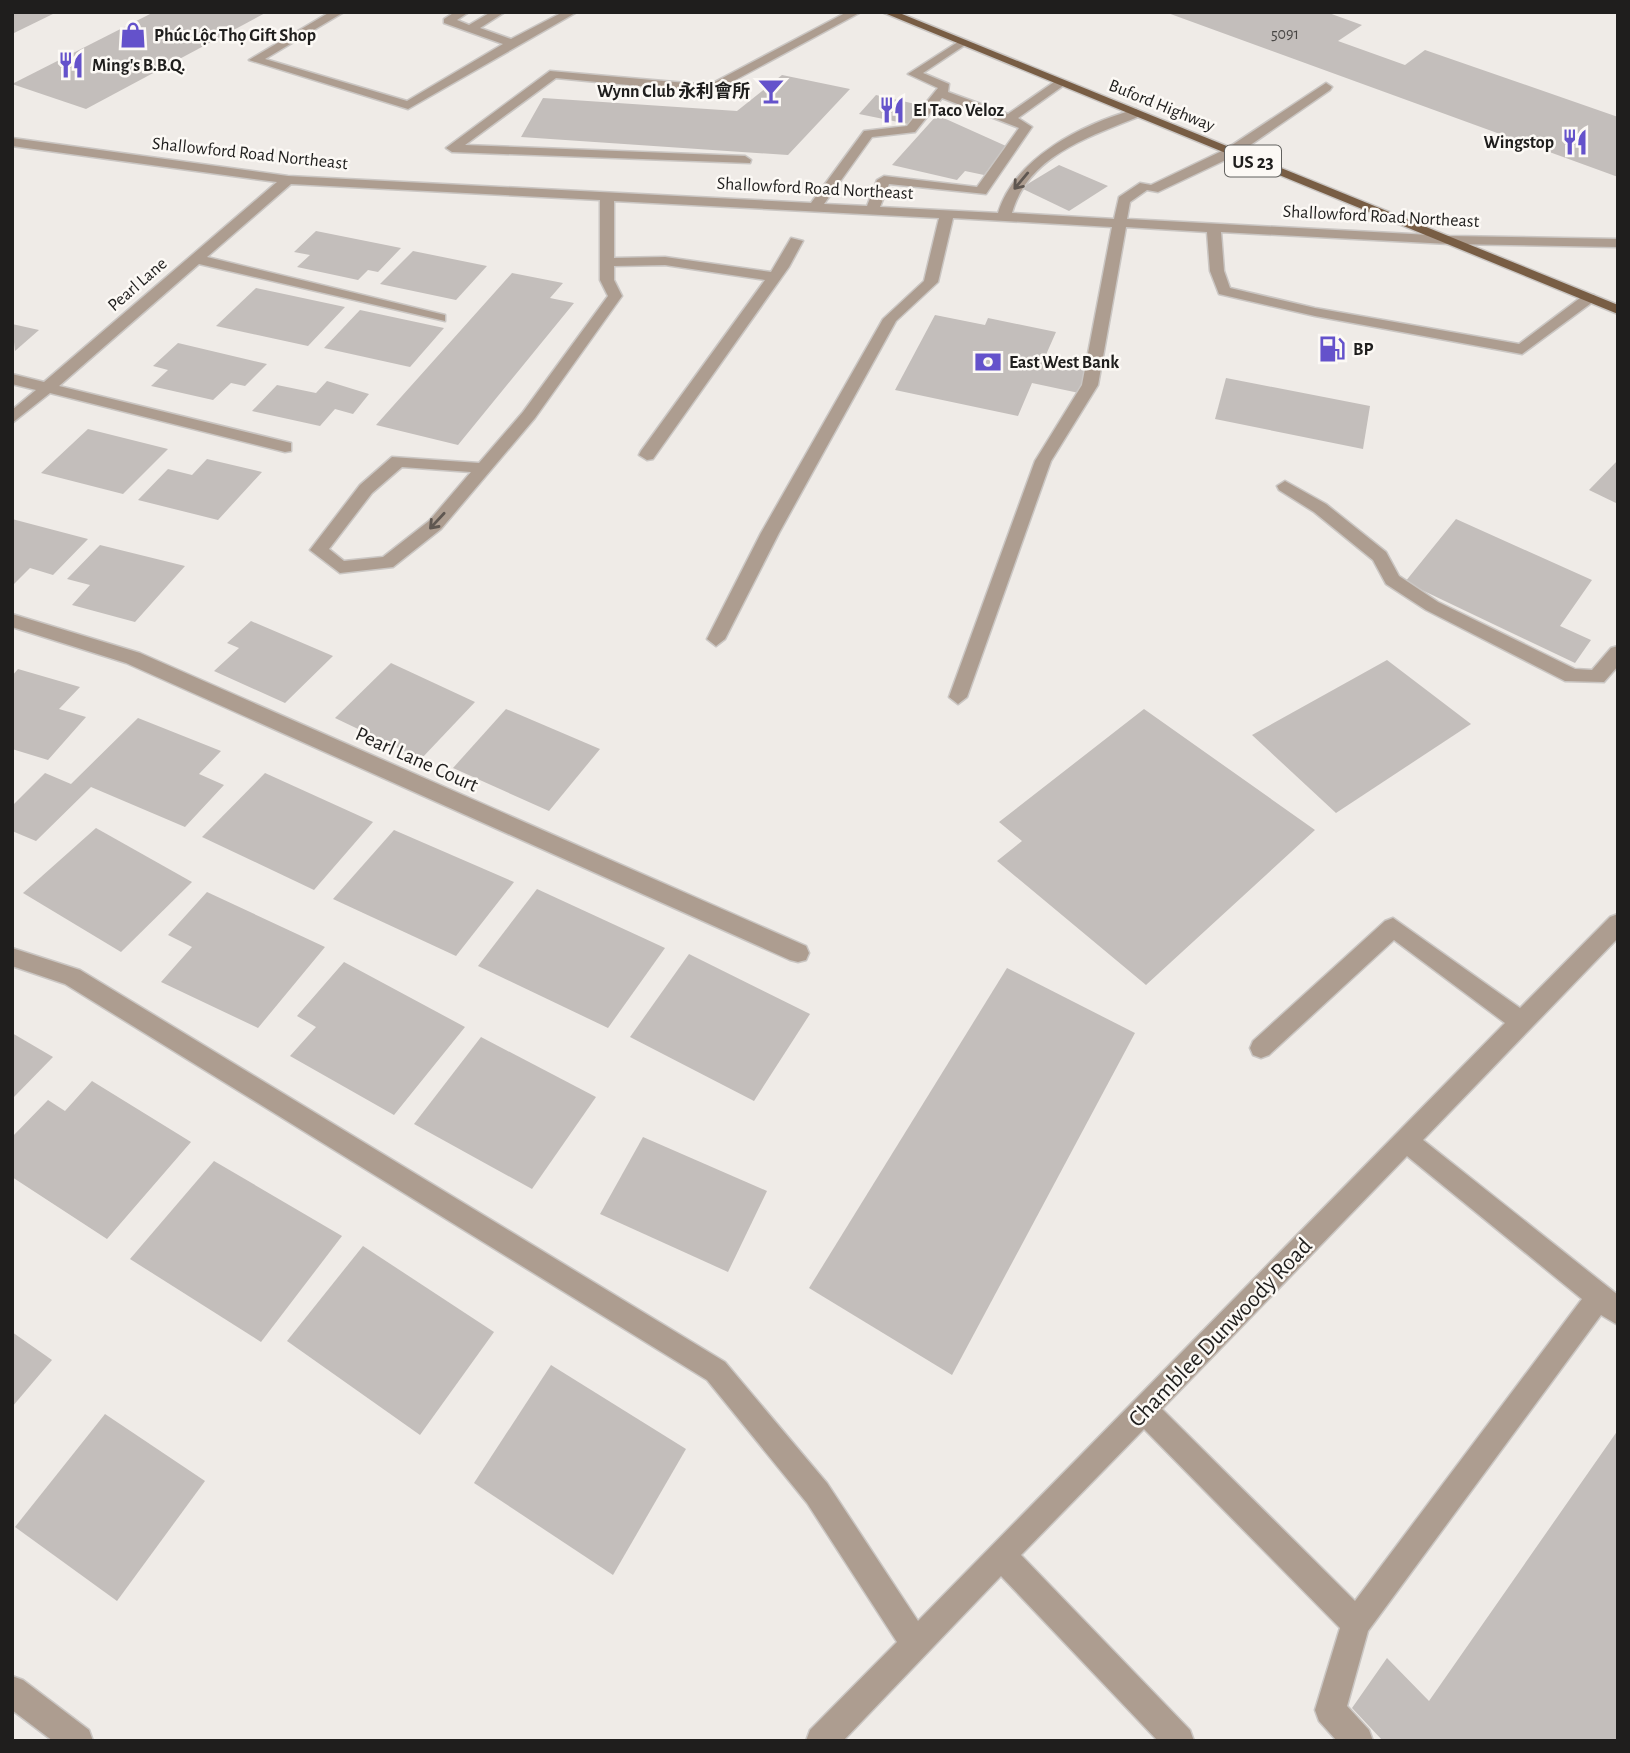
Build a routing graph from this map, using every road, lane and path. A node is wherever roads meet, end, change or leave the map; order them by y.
1 (339, 12) edge
2 (464, 12) edge
3 (500, 12) edge
4 (572, 12) edge
5 (856, 12) edge
6 (887, 12) edge
7 (470, 29) junction
8 (512, 43) junction
9 (961, 43) junction
10 (1061, 83) junction
11 (1326, 87) dead end
12 (940, 93) junction
13 (1136, 113) junction
14 (1009, 120) junction
15 (12, 142) edge
16 (1231, 152) junction
17 (745, 160) dead end
18 (288, 180) junction
19 (607, 196) junction
20 (815, 207) junction
21 (872, 210) junction
22 (947, 214) junction
23 (1004, 217) junction
24 (1118, 222) junction
25 (1214, 228) junction
26 (1449, 240) junction
27 (796, 242) dead end
28 (1618, 243) edge
29 (196, 259) junction
30 (607, 262) junction
31 (775, 277) junction
32 (1589, 298) junction
33 (1618, 310) edge
34 (440, 318) dead end
35 (12, 379) edge
36 (47, 387) junction
37 (12, 418) edge
38 (285, 447) dead end
39 (647, 455) dead end
40 (480, 468) junction
41 (1284, 486) dead end
42 (12, 620) edge
43 (716, 639) dead end
44 (1618, 653) edge
45 (958, 697) dead end
46 (1618, 923) edge
47 (798, 953) dead end
48 (12, 957) edge
49 (1521, 1022) junction
50 (1261, 1048) dead end
51 (1406, 1141) junction
52 (1608, 1305) edge
53 (1144, 1410) junction
54 (1002, 1555) junction
55 (1356, 1623) junction
56 (916, 1644) junction
57 (12, 1691) edge
58 (78, 1741) edge
59 (821, 1741) edge
60 (1178, 1741) edge
61 (1358, 1741) edge

1 - 8 street
2 - 7 street
3 - 7 street
4 - 8 street
5 - 17 street
6 - 9 main road, Buford Highway / US 23
7 - 8 street
9 - 10 main road, Buford Highway / US 23
9 - 12 street
10 - 13 main road, Buford Highway / US 23
10 - 14 street
11 - 16 street
12 - 14 street
12 - 20 street
13 - 16 main road, Buford Highway / US 23
13 -> 23 street
14 - 21 street
15 - 18 street, Shallowford Road Northeast
16 - 24 street
16 - 26 main road, Buford Highway / US 23
18 - 19 street, Shallowford Road Northeast
18 - 29 street, Pearl Lane
19 - 20 street, Shallowford Road Northeast
19 - 30 street
20 - 21 street, Shallowford Road Northeast
21 - 22 street, Shallowford Road Northeast
22 - 23 street, Shallowford Road Northeast
22 - 43 street
23 - 24 street, Shallowford Road Northeast
24 - 25 street, Shallowford Road Northeast
24 - 45 street
25 - 26 street, Shallowford Road Northeast
25 - 32 street
26 - 28 street, Shallowford Road Northeast
26 - 32 main road, Buford Highway / US 23
27 - 31 street
29 - 34 street
29 - 36 street, Pearl Lane
30 - 31 street
30 - 40 street
31 - 39 street
32 - 33 main road, Buford Highway / US 23
35 - 36 street
36 - 37 street, Pearl Lane
36 - 38 street
40 -> 40 street
41 - 44 street
42 - 47 street, Pearl Lane Court
46 - 49 street, Chamblee Dunwoody Road
48 - 56 street
49 - 50 street
49 - 51 street, Chamblee Dunwoody Road
51 - 52 street
51 - 53 street, Chamblee Dunwoody Road
52 - 55 street
53 - 54 street, Chamblee Dunwoody Road
53 - 55 street
54 - 56 street, Chamblee Dunwoody Road
54 - 60 street
55 - 61 street
56 - 59 street, Chamblee Dunwoody Road
57 - 58 street

